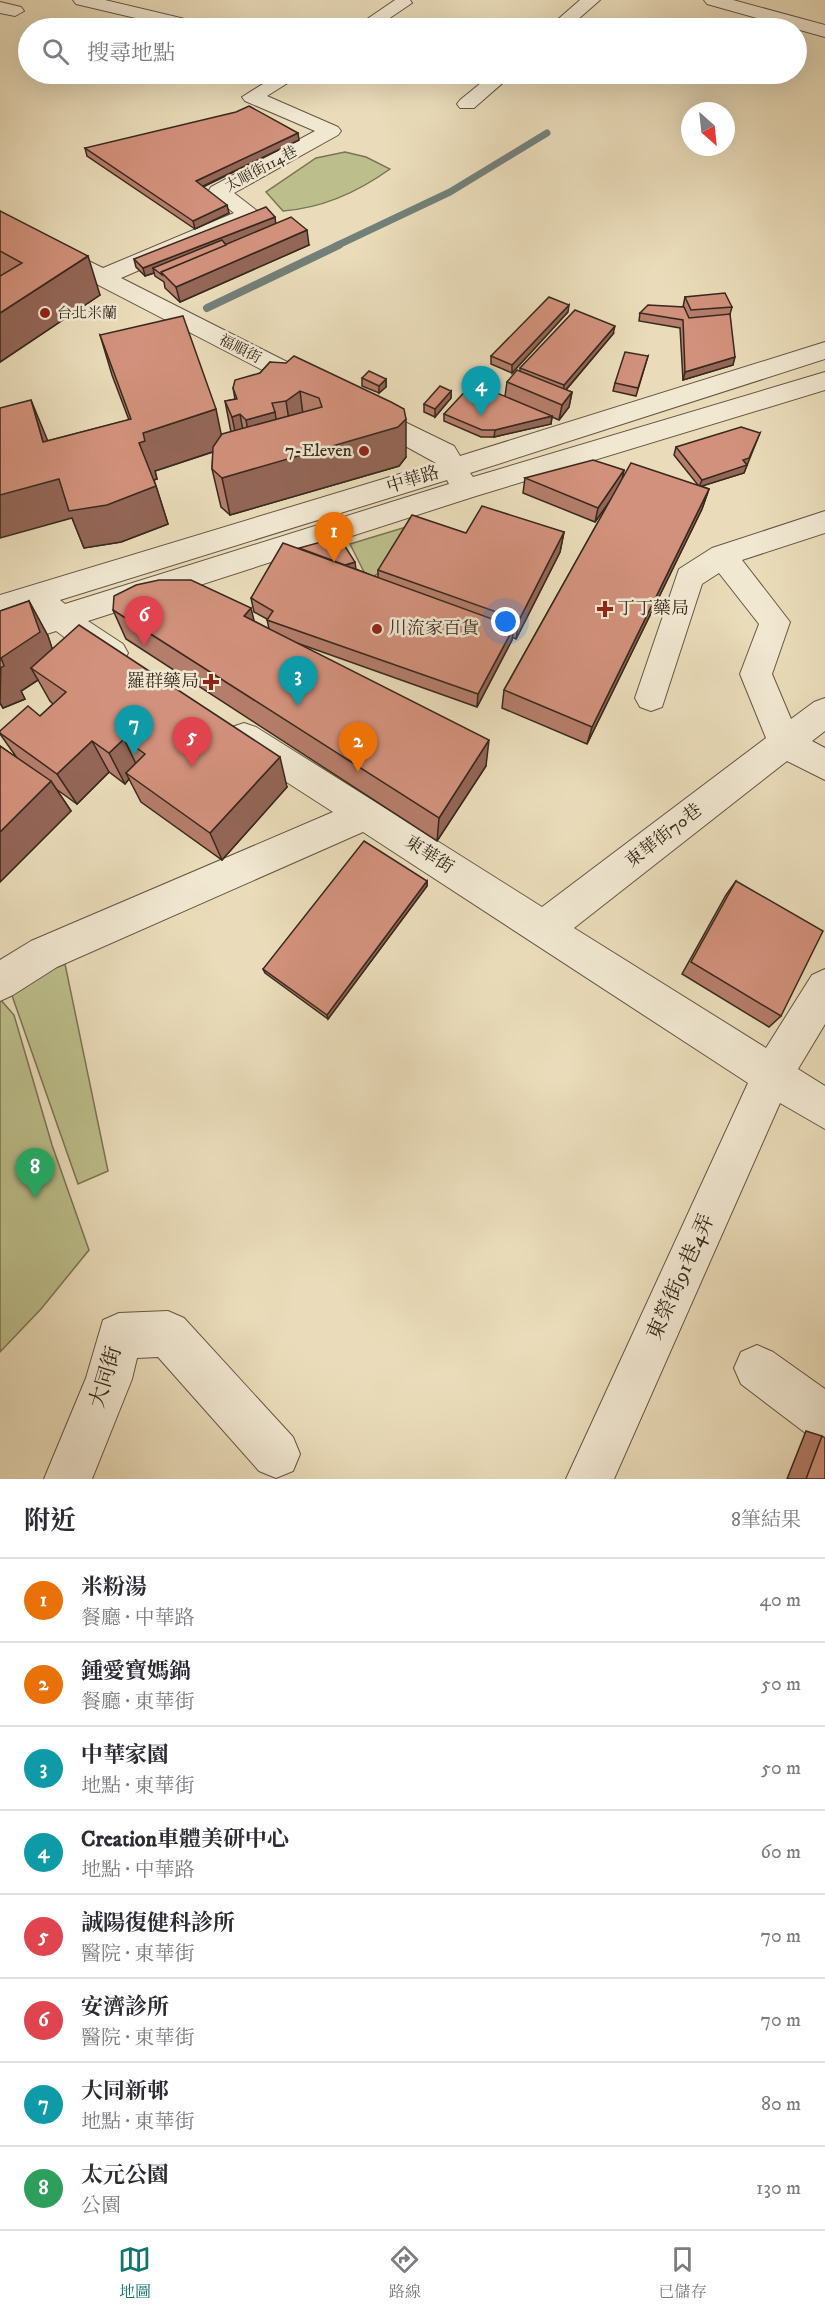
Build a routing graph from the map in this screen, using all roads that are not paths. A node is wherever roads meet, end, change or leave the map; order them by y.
1 (82, 0) edge
2 (591, 0) edge
3 (713, 0) edge
4 (403, 3) dead end
5 (157, 18) edge
6 (379, 18) edge
7 (569, 18) edge
8 (778, 18) edge
9 (807, 26) edge
10 (825, 31) edge
11 (275, 84) edge
12 (491, 84) edge
13 (467, 104) dead end
14 (0, 225) edge
15 (103, 277) junction
16 (825, 350) edge
17 (825, 381) edge
18 (459, 478) junction
19 (825, 522) edge
20 (722, 556) junction
21 (0, 607) edge
22 (47, 607) junction
23 (0, 637) edge
24 (136, 668) edge
25 (651, 698) dead end
26 (825, 712) edge
27 (216, 719) edge
28 (785, 743) junction
29 (825, 765) edge
30 (365, 814) junction
31 (542, 928) junction
32 (0, 982) edge
33 (825, 988) edge
34 (772, 1075) junction
35 (825, 1109) edge
36 (757, 1368) dead end
37 (825, 1418) edge
38 (276, 1454) dead end
39 (69, 1479) edge
40 (590, 1479) edge

1 - 5 street
2 - 7 street
3 - 8 street
4 - 6 street
9 - 10 street
11 - 15 street, 太順街114巷
12 - 13 street
14 - 15 street, 福順街
15 - 18 street, 福順街
16 - 18 street, 中華路
17 - 18 street, 中華路
18 - 22 street, 中華路
19 - 20 street
20 - 25 street
20 - 28 street
21 - 22 street, 中華路
22 - 23 street, 中華路
22 - 24 street
26 - 28 street, 東華街70巷
27 - 30 street, 東華街
28 - 29 street
28 - 31 street, 東華街70巷
30 - 31 street, 東華街
30 - 32 street
31 - 34 street, 東華街
33 - 34 street, 東榮街91巷4弄
34 - 35 street, 東華街
34 - 40 street, 東榮街91巷4弄
36 - 37 street
38 - 39 street, 大同街

